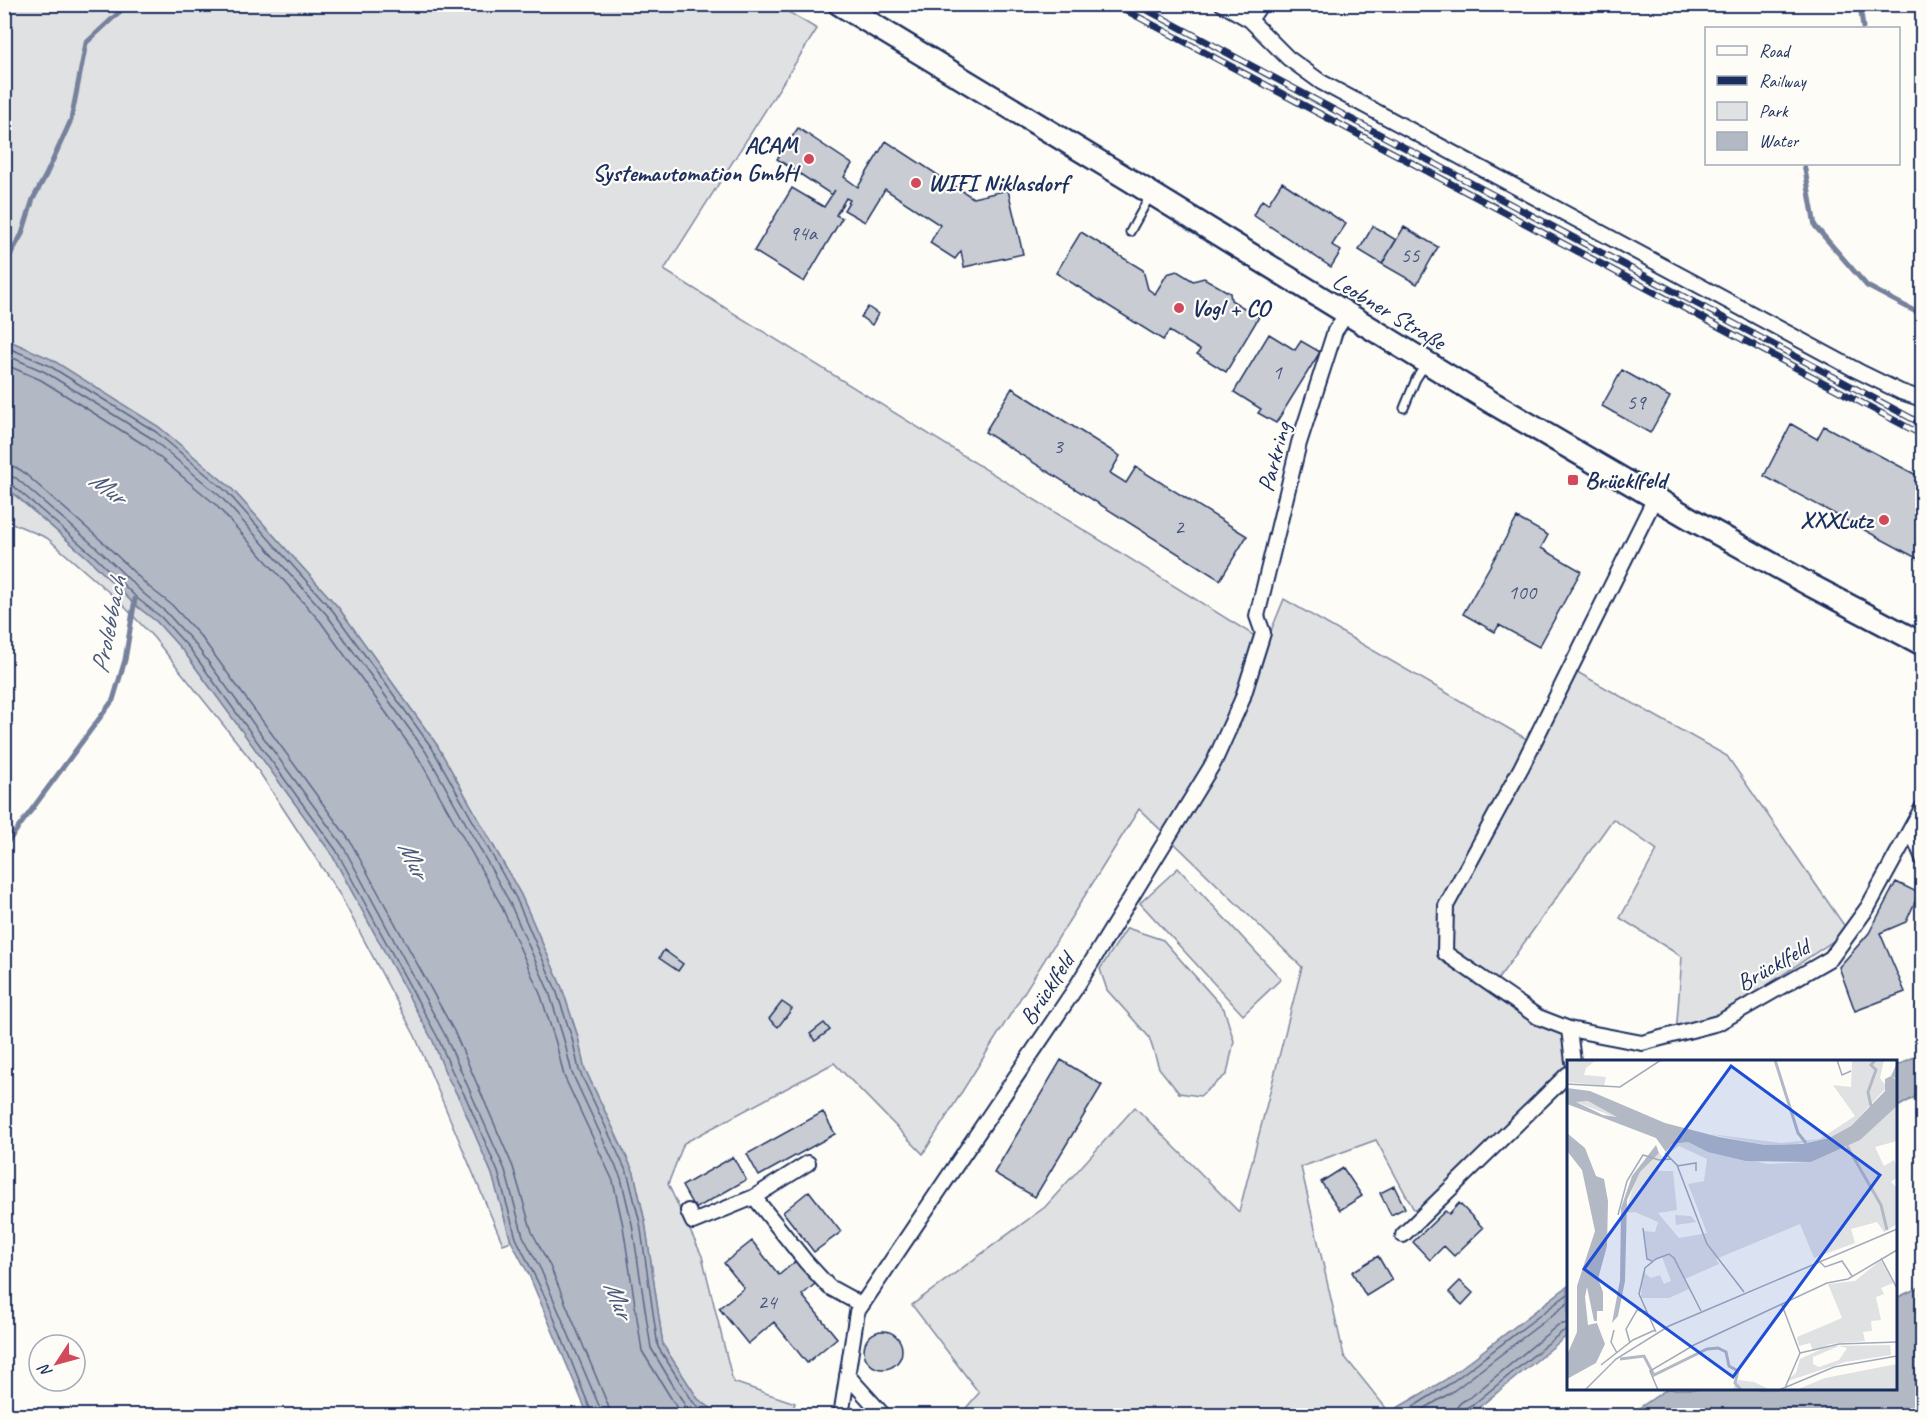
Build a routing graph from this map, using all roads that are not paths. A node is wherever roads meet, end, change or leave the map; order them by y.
1 (839, 4) edge
2 (1222, 4) edge
3 (1261, 4) edge
4 (1250, 20) junction
5 (1151, 194) junction
6 (1130, 232) dead end
7 (1346, 315) junction
8 (1426, 363) junction
9 (1923, 399) edge
10 (1404, 408) dead end
11 (1655, 498) junction
12 (1257, 616) joint
13 (1923, 644) edge
14 (1923, 808) edge
15 (1908, 831) junction
16 (1923, 865) edge
17 (1569, 1029) junction
18 (1574, 1060) edge
19 (1567, 1076) edge
20 (808, 1163) dead end
21 (754, 1197) junction
22 (688, 1211) dead end
23 (1403, 1235) dead end
24 (862, 1305) junction
25 (847, 1375) junction
26 (841, 1416) edge
27 (884, 1416) edge

1 - 5 main road, Leobner Straße
2 - 4 street
3 - 4 street
4 - 9 street
5 - 6 lane
5 - 7 main road, Leobner Straße
7 - 8 main road, Leobner Straße
7 - 12 street, Parkring
8 - 10 lane
8 - 11 main road, Leobner Straße
11 - 13 main road, Leobner Straße
11 - 17 street, Brücklfeld
12 - 24 street, Brücklfeld
14 - 15 street, Brücklfeld
15 - 16 lane
15 - 17 street, Brücklfeld
17 - 18 street
19 - 23 street
20 - 21 street
21 - 22 street
21 - 24 street
24 - 25 street, Brücklfeld
25 - 26 street, Brücklfeld
25 - 27 street

